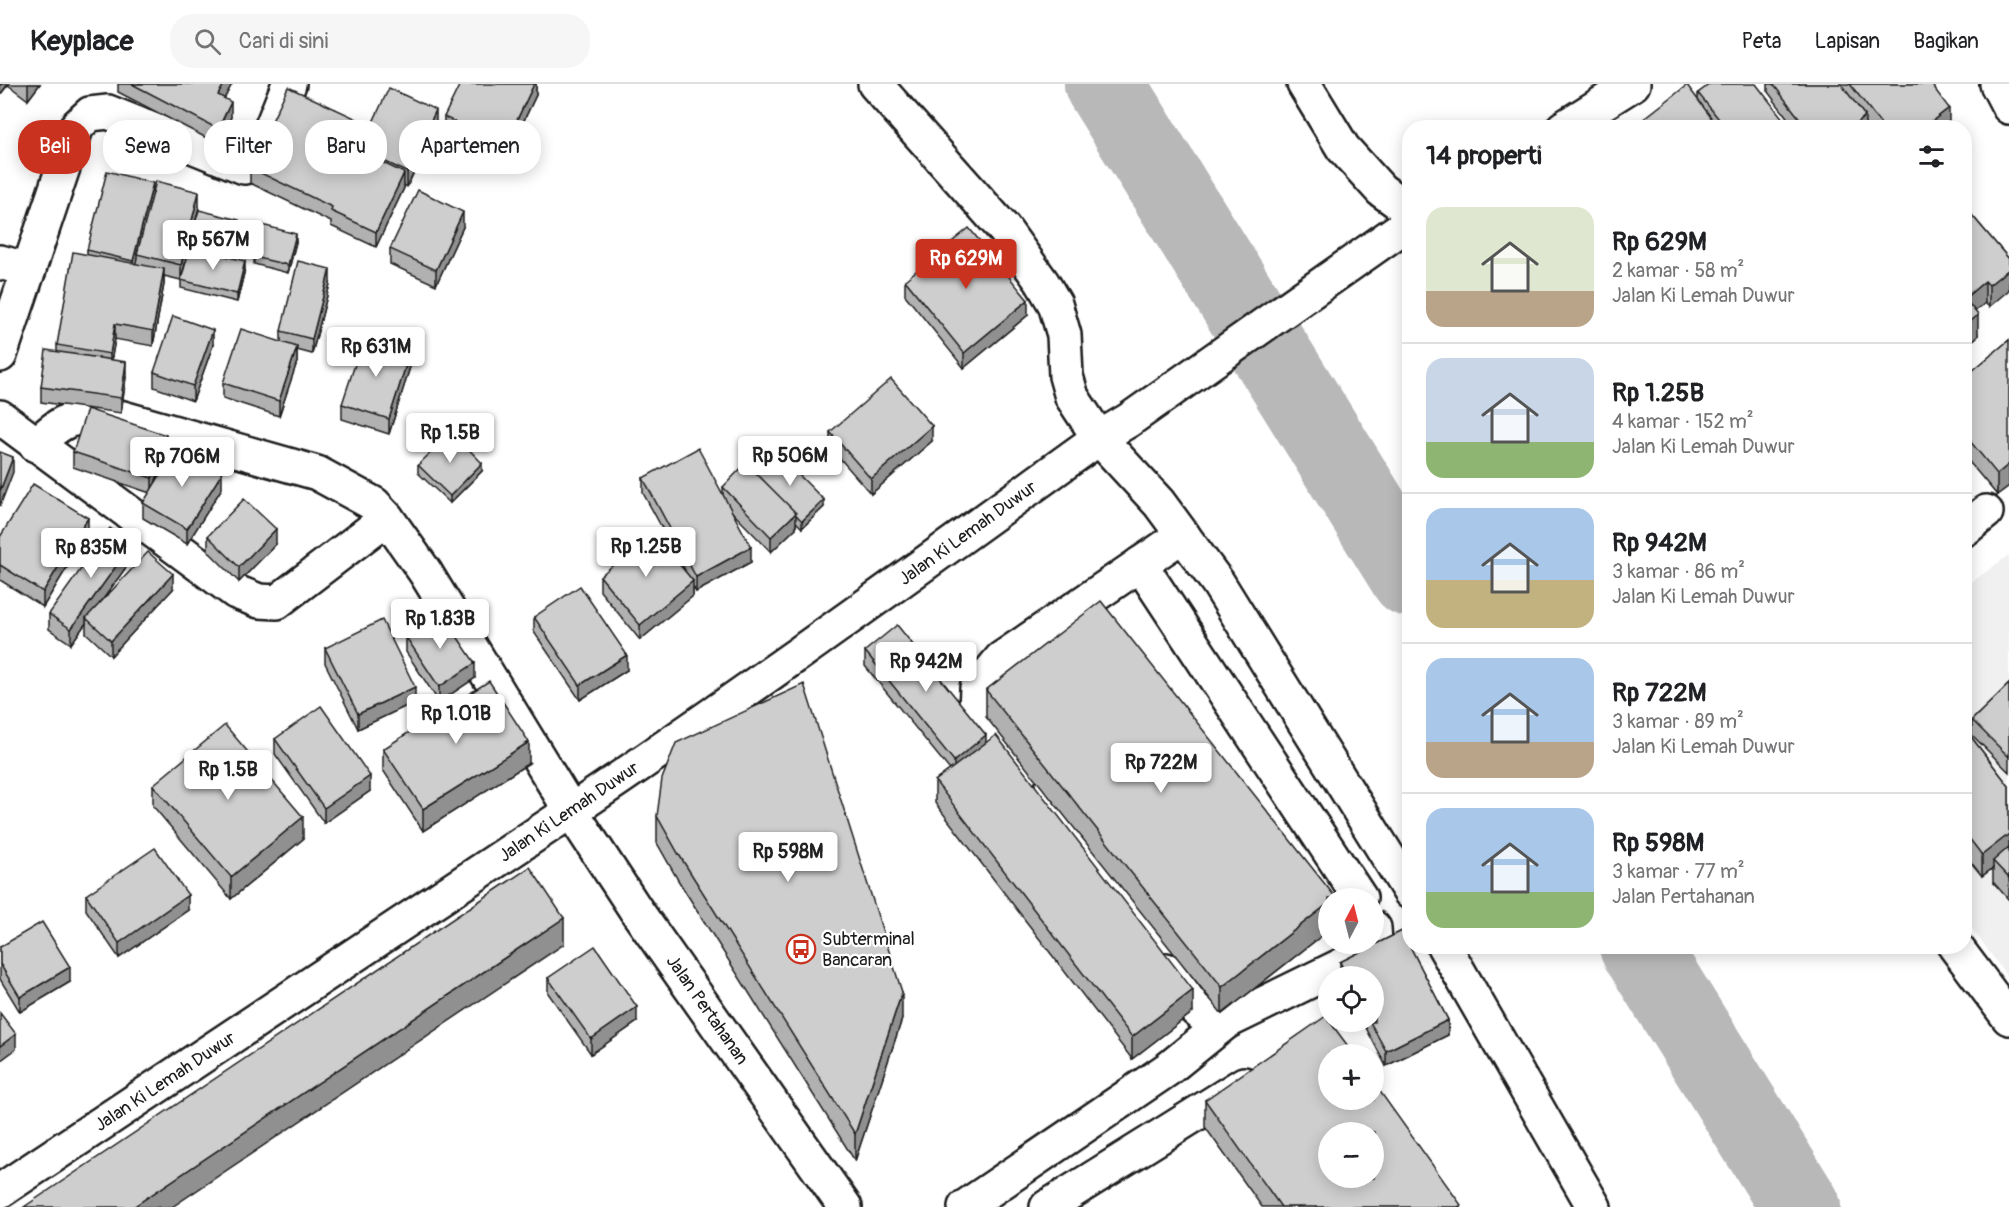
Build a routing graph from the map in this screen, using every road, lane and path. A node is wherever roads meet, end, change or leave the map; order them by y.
1 (289, 84) edge
2 (875, 84) edge
3 (1304, 84) edge
4 (1633, 84) edge
5 (1997, 84) edge
6 (2009, 106) edge
7 (1576, 120) edge
8 (1402, 219) edge
9 (1402, 223) edge
10 (14, 266) edge
11 (0, 355) edge
12 (0, 417) edge
13 (1099, 438) junction
14 (36, 445) junction
15 (387, 518) junction
16 (1183, 536) junction
17 (1140, 564) junction
18 (1035, 797) edge
19 (571, 811) junction
20 (1402, 879) edge
21 (1353, 888) edge
22 (1151, 950) edge
23 (1365, 954) edge
24 (1449, 954) edge
25 (1961, 954) edge
26 (2009, 1018) edge
27 (1226, 1022) junction
28 (1267, 1069) edge
29 (0, 1191) edge
30 (845, 1207) edge
31 (965, 1207) edge
32 (1047, 1207) edge
33 (1594, 1207) edge

1 - 10 main road
2 - 13 main road
3 - 8 main road
4 - 7 main road
5 - 6 main road
9 - 13 main road, Jalan Ki Lemah Duwur
10 - 11 main road
12 - 14 main road
13 - 16 main road
13 - 19 main road, Jalan Ki Lemah Duwur
14 - 15 main road, Jalan Pertahanan
14 - 15 main road
15 - 19 main road, Jalan Pertahanan
16 - 17 main road
16 - 20 main road
17 - 18 main road
17 - 21 main road
19 - 29 main road, Jalan Ki Lemah Duwur
19 - 30 main road, Jalan Pertahanan
22 - 27 main road
23 - 27 main road
24 - 33 main road
25 - 26 main road
27 - 31 main road
28 - 32 main road

